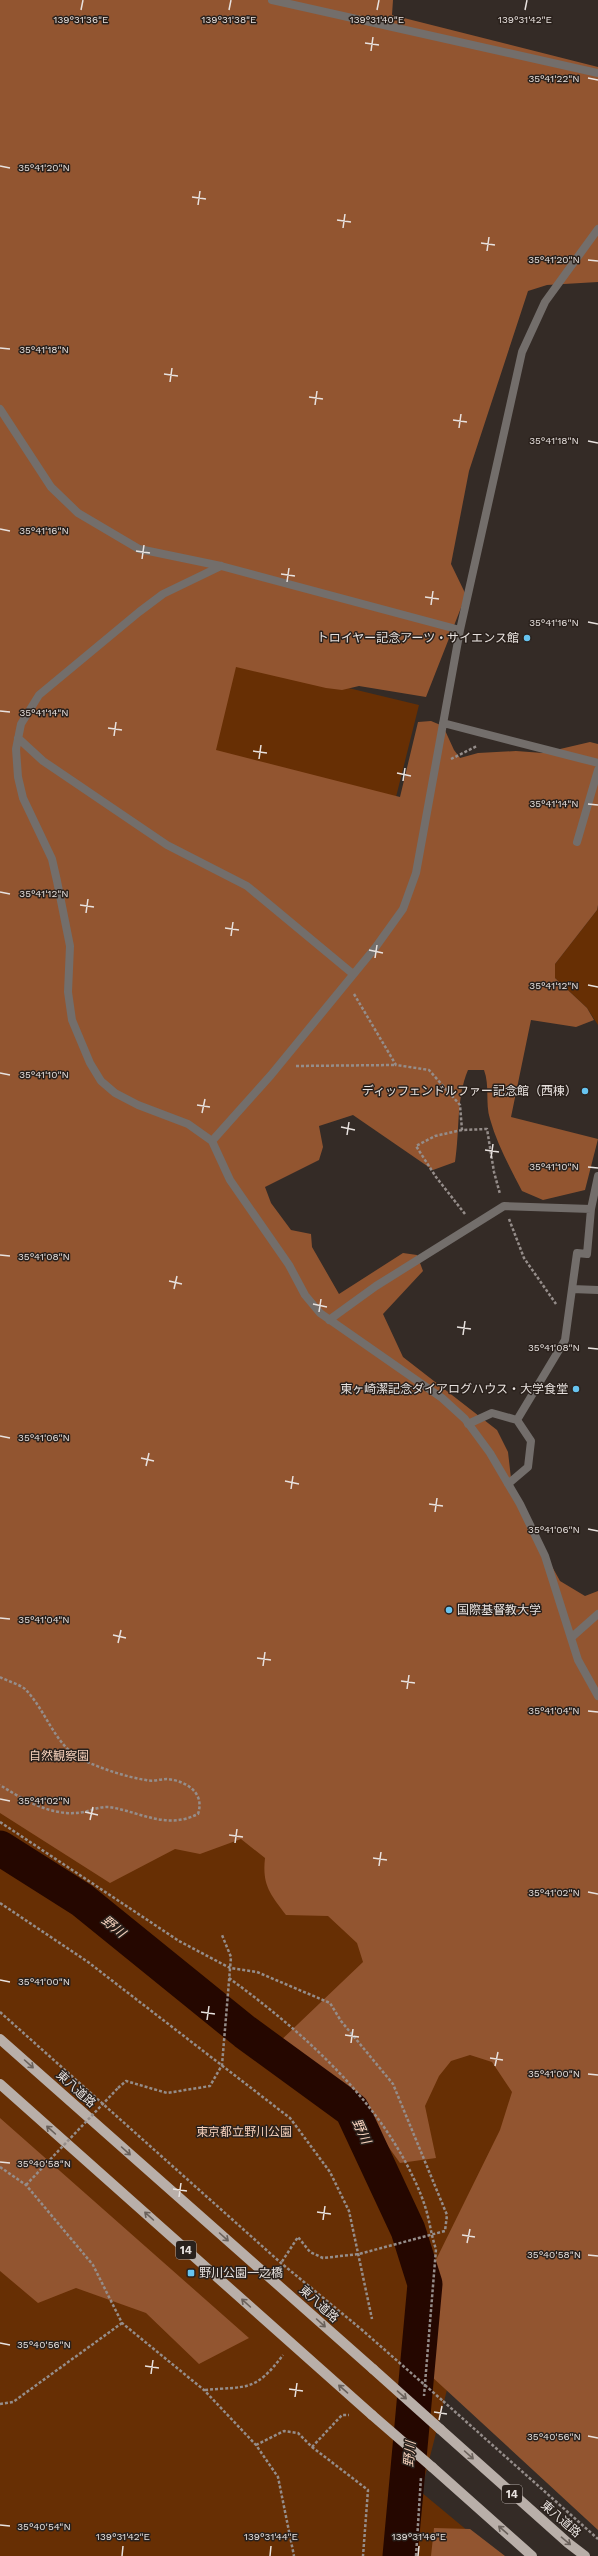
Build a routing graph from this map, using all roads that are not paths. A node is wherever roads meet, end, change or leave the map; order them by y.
1 (272, 0) edge
2 (598, 73) edge
3 (598, 229) edge
4 (0, 409) edge
5 (221, 566) junction
6 (460, 630) junction
7 (443, 723) junction
8 (18, 738) junction
9 (598, 763) edge
10 (598, 770) edge
11 (577, 842) dead end
12 (353, 974) junction
13 (212, 1141) junction
14 (598, 1176) edge
15 (591, 1208) junction
16 (572, 1289) junction
17 (598, 1290) edge
18 (329, 1320) junction
19 (517, 1420) junction
20 (468, 1424) junction
21 (508, 1484) junction
22 (598, 1614) edge
23 (572, 1637) junction
24 (598, 1696) edge
25 (0, 2039) edge
26 (0, 2084) edge
27 (532, 2556) edge
28 (585, 2556) edge

1 - 2 lane
3 - 6 lane
4 - 5 lane
5 - 6 lane
5 - 8 lane
6 - 7 lane
7 - 9 lane
7 - 12 lane
8 - 12 lane
8 - 13 lane
10 - 11 lane
12 - 13 lane
13 - 18 lane
14 - 15 lane
15 - 16 lane
15 - 18 lane
16 - 17 lane
16 - 19 lane
18 - 20 lane
19 - 20 lane
19 - 21 lane
20 - 21 lane
21 - 23 lane
22 - 23 lane
23 - 24 lane
25 -> 28 main road, 東八道路 / 14, bridge
27 -> 26 main road, 14, bridge

